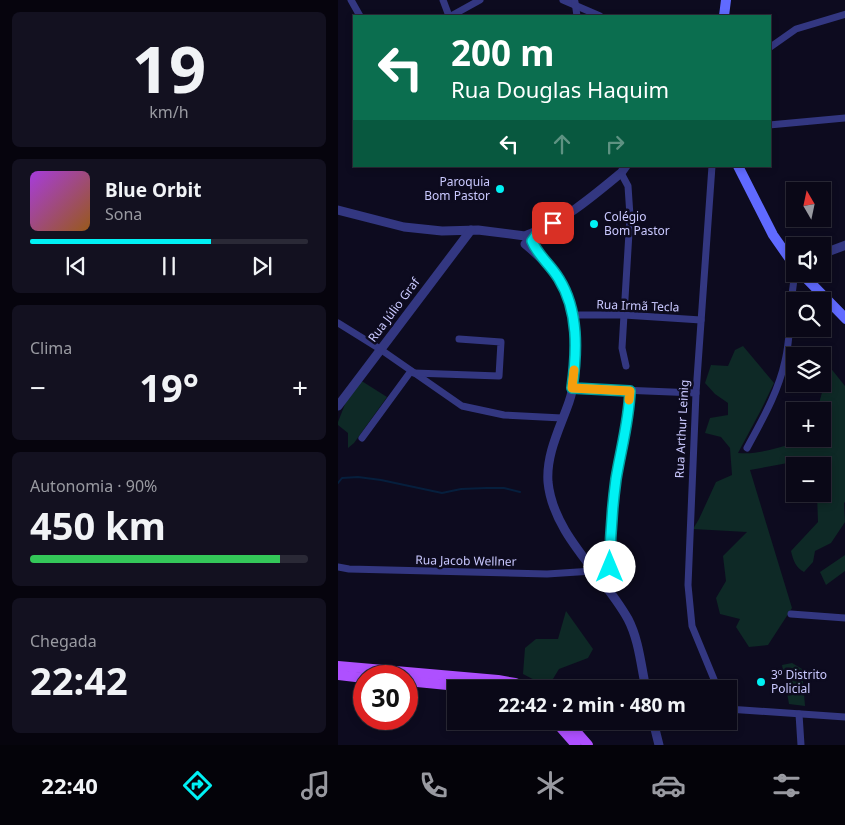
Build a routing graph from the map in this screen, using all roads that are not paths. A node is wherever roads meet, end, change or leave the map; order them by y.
1 (351, 0) edge
2 (443, 0) edge
3 (480, 0) edge
4 (563, 0) edge
5 (726, 0) edge
6 (575, 2) edge
7 (846, 14) edge
8 (359, 15) edge
9 (450, 15) edge
10 (452, 15) edge
11 (577, 15) edge
12 (598, 15) edge
13 (724, 15) edge
14 (771, 47) edge
15 (846, 118) edge
16 (771, 125) edge
17 (712, 167) edge
18 (738, 167) edge
19 (624, 169) edge
20 (338, 210) edge
21 (471, 230) junction
22 (527, 240) junction
23 (846, 245) edge
24 (831, 251) edge
25 (786, 255) edge
26 (793, 282) edge
27 (810, 282) edge
28 (573, 315) junction
29 (624, 315) junction
30 (846, 319) edge
31 (701, 320) junction
32 (338, 323) edge
33 (459, 339) dead end
34 (380, 349) junction
35 (626, 366) dead end
36 (412, 372) junction
37 (572, 388) junction
38 (630, 391) junction
39 (696, 393) junction
40 (338, 406) edge
41 (562, 418) junction
42 (362, 438) dead end
43 (747, 448) dead end
44 (338, 567) edge
45 (593, 571) junction
46 (610, 593) junction
47 (791, 614) dead end
48 (846, 618) edge
49 (338, 666) edge
50 (353, 668) edge
51 (338, 675) edge
52 (353, 677) edge
53 (418, 679) edge
54 (418, 680) edge
55 (447, 680) edge
56 (644, 680) edge
57 (714, 680) edge
58 (447, 683) edge
59 (737, 709) edge
60 (799, 714) junction
61 (846, 718) edge
62 (562, 730) edge
63 (574, 730) edge
64 (655, 730) edge
65 (575, 745) edge
66 (588, 745) edge
67 (659, 745) edge
68 (802, 745) edge

1 - 8 street
2 - 9 street
3 - 10 street
4 - 6 street
5 - 13 main road
6 - 11 street
6 - 12 street
7 - 14 street
15 - 16 street
17 - 31 street, Rua Arthur Leinig
18 - 25 main road
19 - 22 street
19 - 29 street
20 - 21 street
21 - 22 street
21 - 34 street, Rua Júlio Graf
22 - 28 street
23 - 24 street
26 - 43 street
27 - 30 main road
28 - 29 street, Rua Irmã Tecla
28 - 37 street
29 - 31 street, Rua Irmã Tecla
29 - 35 street
31 - 39 street, Rua Arthur Leinig
32 - 34 street
33 - 36 street
34 - 36 street
34 - 40 street, Rua Júlio Graf
36 - 41 street
36 - 42 street
37 - 38 street
37 - 41 street
38 - 39 street
38 - 46 street
39 - 57 street, Rua Arthur Leinig
41 - 45 street
44 - 45 street, Rua Jacob Wellner
45 - 46 street
46 - 56 street
47 - 48 street
49 - 50 main road
51 - 52 main road
53 - 55 main road
54 - 58 main road
59 - 60 street
60 - 61 street
60 - 68 street
62 - 65 main road
63 - 66 main road
64 - 67 street

